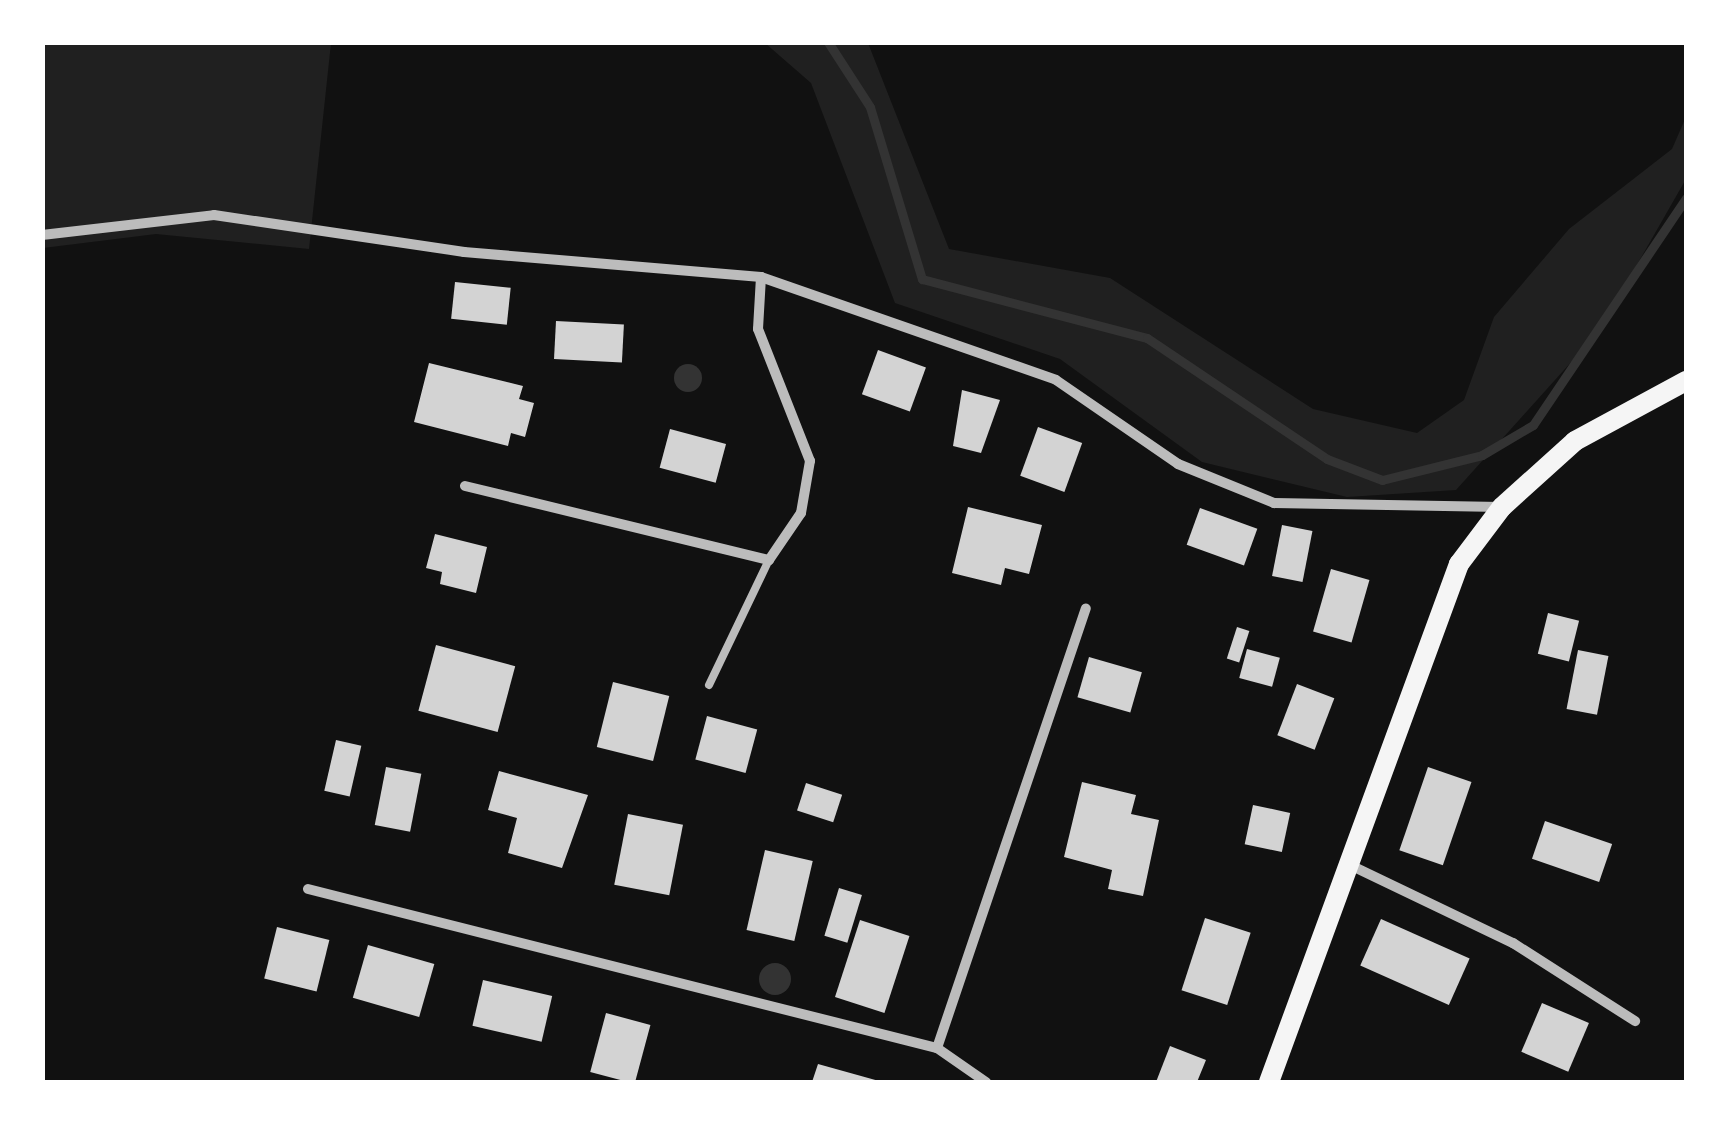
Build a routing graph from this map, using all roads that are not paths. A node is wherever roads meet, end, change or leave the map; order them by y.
1 (42, 234) edge
2 (762, 277) junction
3 (1686, 381) edge
4 (465, 486) dead end
5 (1502, 508) junction
6 (770, 560) junction
7 (1086, 609) dead end
8 (709, 685) dead end
9 (1344, 862) junction
10 (308, 889) dead end
11 (1635, 1021) dead end
12 (936, 1048) junction
13 (986, 1082) edge
14 (1270, 1082) edge

1 - 2 street
2 - 5 street
2 - 6 street
3 - 5 main road
4 - 6 street
5 - 9 main road
6 - 8 lane
7 - 12 street
9 - 11 street
9 - 14 main road
10 - 12 street
12 - 13 street

